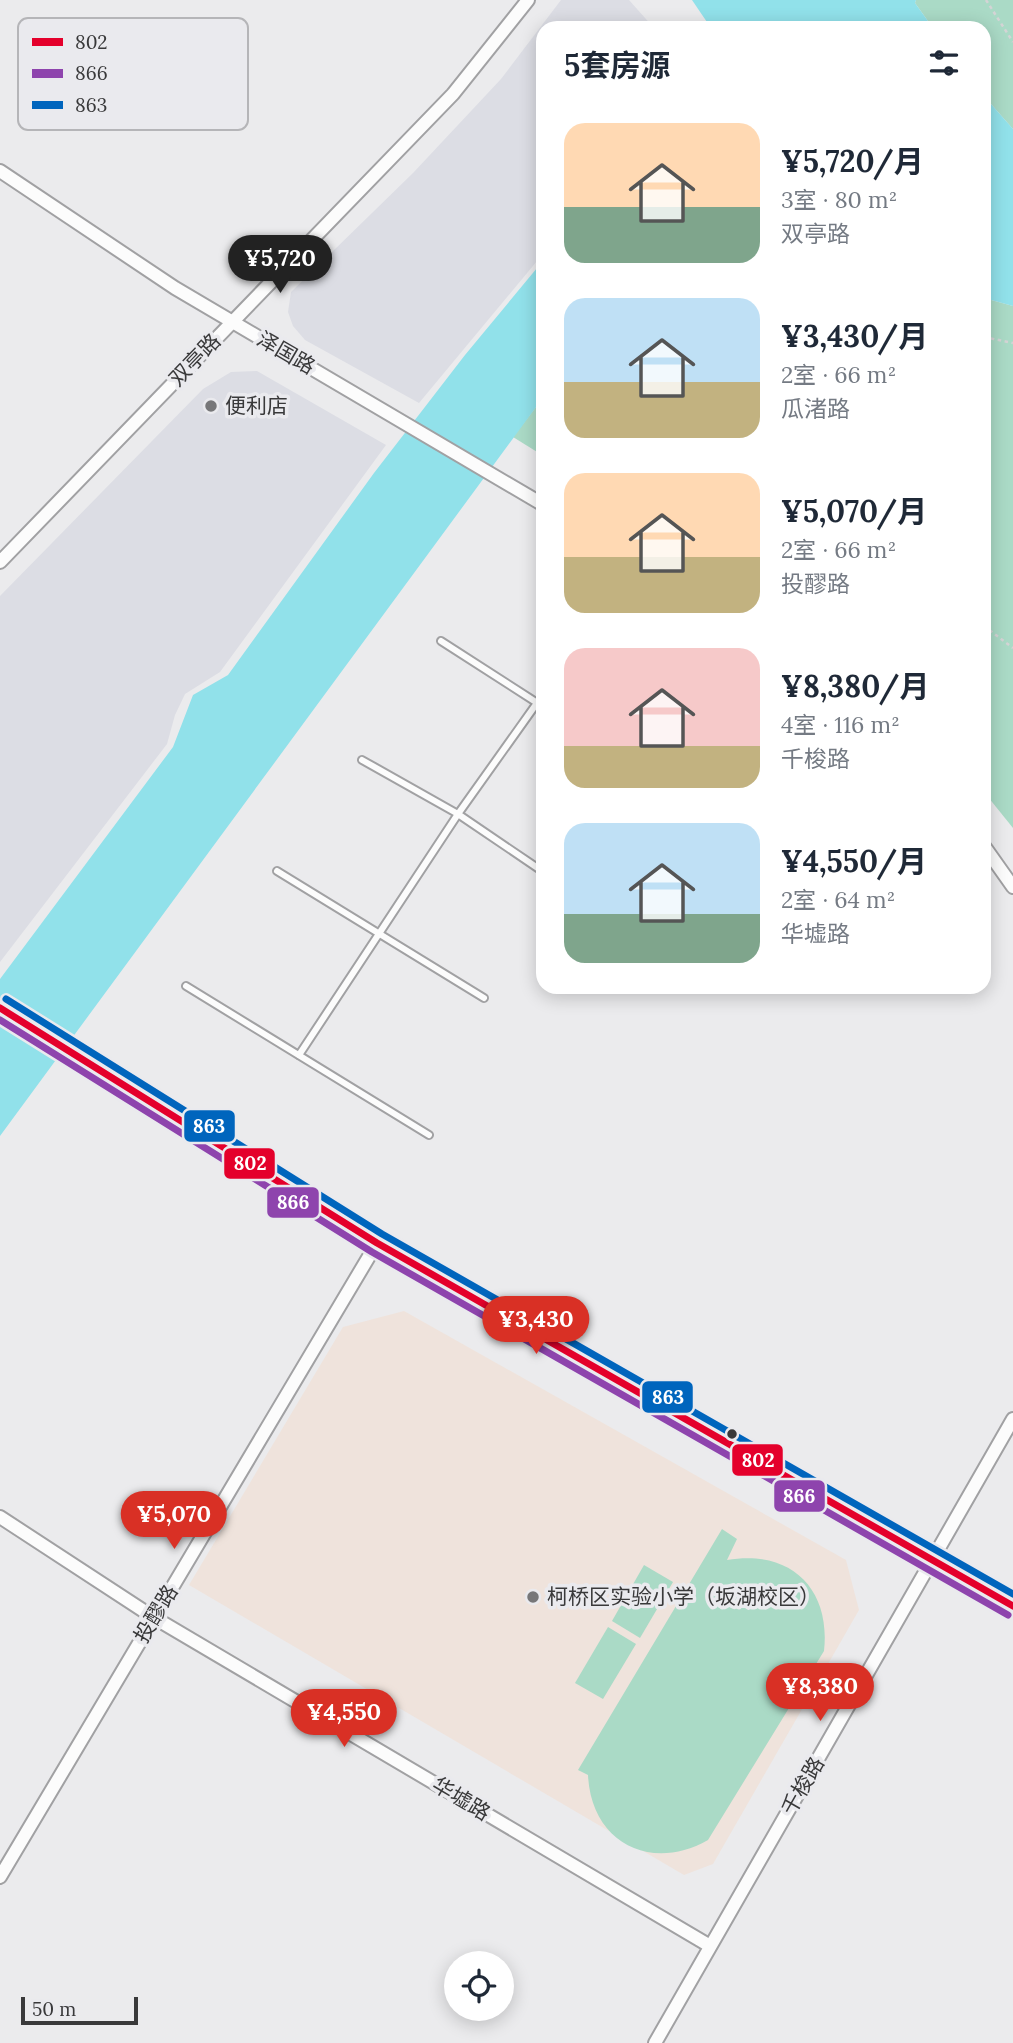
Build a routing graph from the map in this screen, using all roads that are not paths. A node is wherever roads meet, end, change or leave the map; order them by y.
1 (528, 0) edge
2 (0, 171) edge
3 (232, 321) junction
4 (536, 500) edge
5 (0, 562) edge
6 (441, 641) dead end
7 (536, 701) edge
8 (536, 709) edge
9 (362, 760) dead end
10 (458, 814) junction
11 (991, 856) edge
12 (536, 867) edge
13 (277, 871) dead end
14 (1013, 887) edge
15 (378, 934) junction
16 (186, 986) dead end
17 (484, 998) dead end
18 (0, 1008) edge
19 (299, 1055) junction
20 (429, 1135) dead end
21 (377, 1243) junction
22 (1013, 1419) edge
23 (0, 1517) edge
24 (932, 1561) junction
25 (1013, 1606) edge
26 (153, 1617) junction
27 (0, 1877) edge
28 (710, 1946) junction
29 (655, 2043) edge

1 - 3 street, 双亭路
2 - 3 street, 泽国路
3 - 4 street, 泽国路
3 - 5 street, 双亭路
6 - 7 lane
8 - 10 lane
9 - 10 lane
10 - 12 lane
10 - 15 lane
11 - 14 street
13 - 15 lane
15 - 17 lane
15 - 19 lane
16 - 19 lane
18 - 21 street
19 - 20 lane
21 - 24 street
21 - 26 street, 投醪路
22 - 24 street, 千梭路
23 - 26 street, 华墟路
24 - 25 street
24 - 28 street, 千梭路
26 - 27 street, 投醪路
26 - 28 street, 华墟路
28 - 29 street, 千梭路

